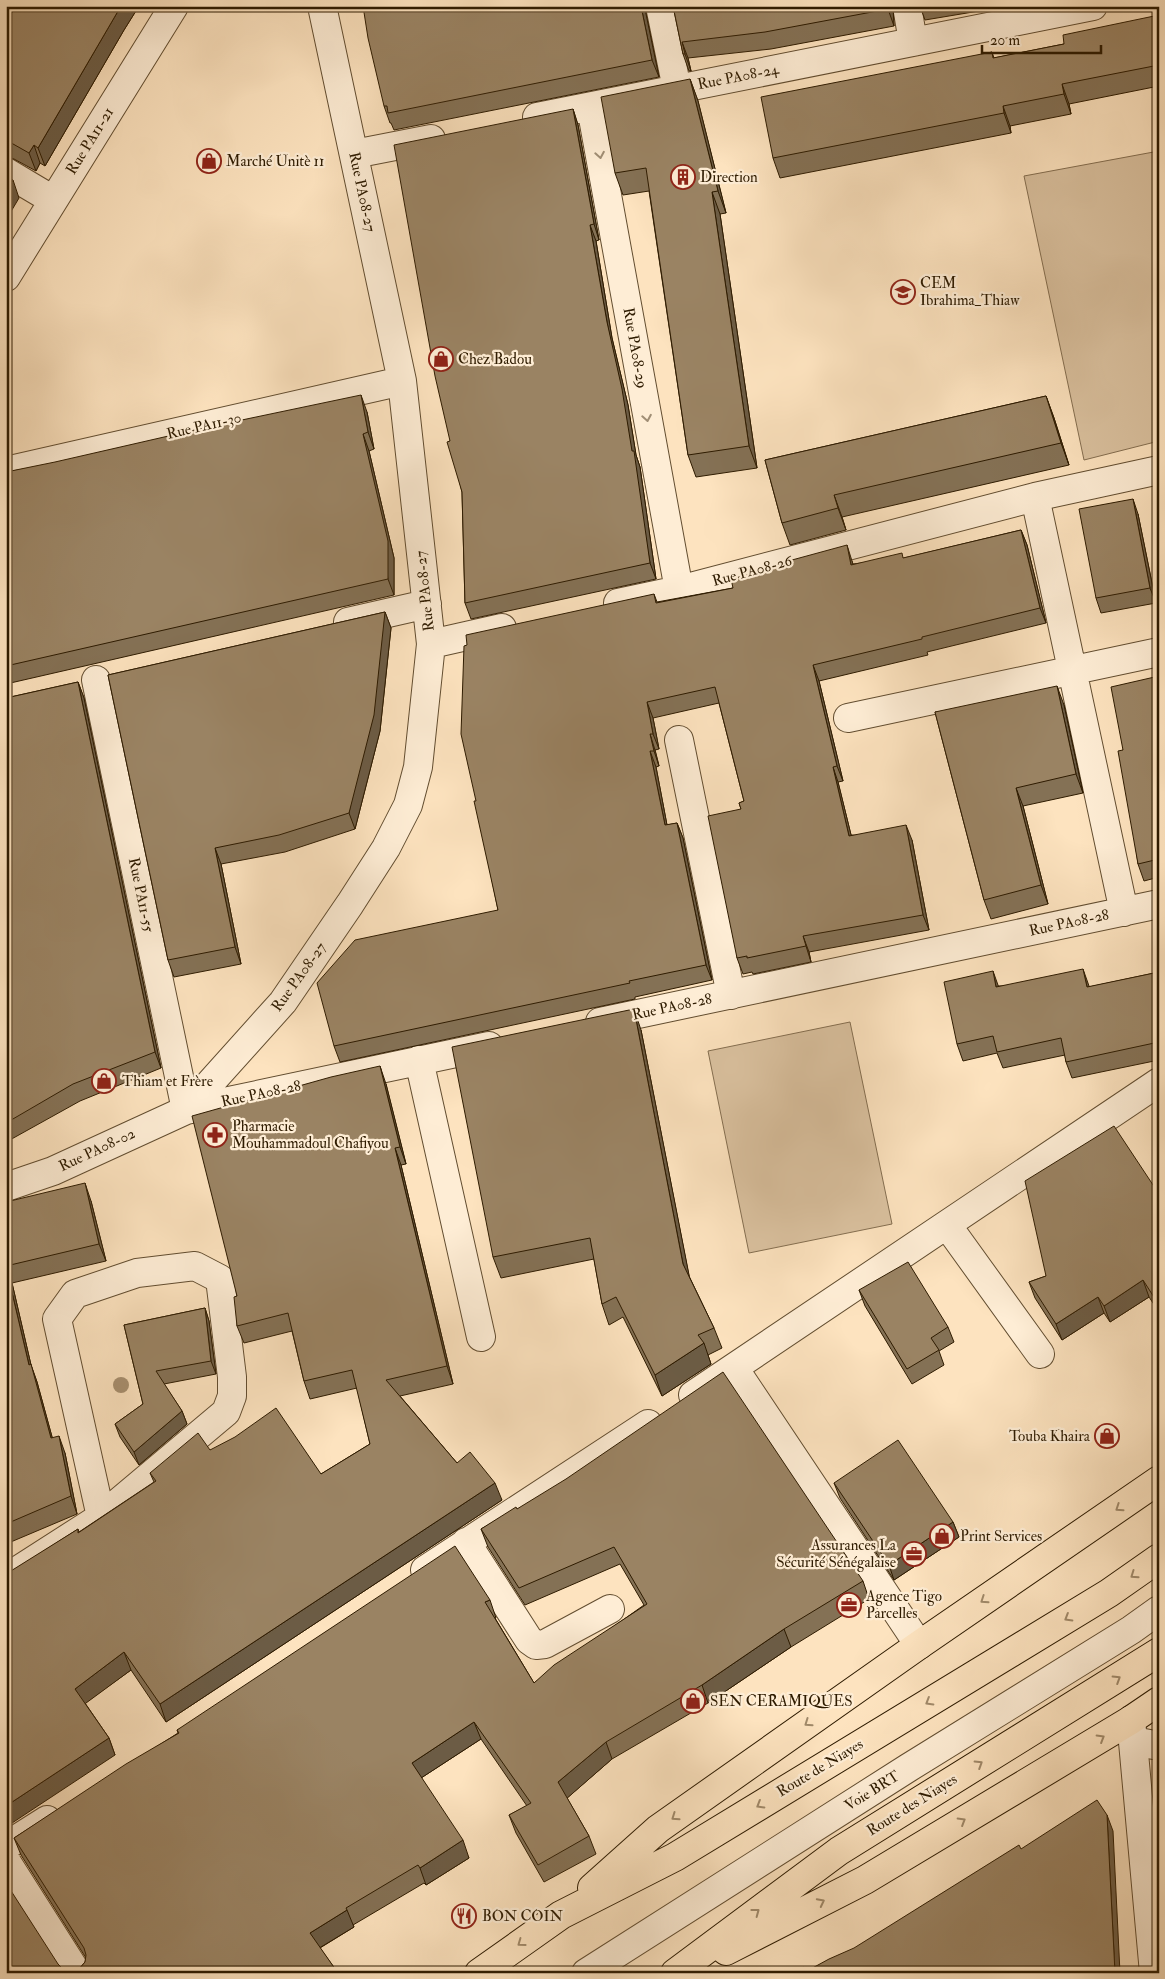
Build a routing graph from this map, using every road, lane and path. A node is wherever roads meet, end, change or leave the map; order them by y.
1 (174, 6) edge
2 (322, 6) edge
3 (660, 6) edge
4 (907, 6) edge
5 (1093, 6) edge
6 (913, 42) junction
7 (678, 89) junction
8 (591, 106) junction
9 (515, 122) edge
10 (458, 133) edge
11 (354, 154) junction
12 (6, 172) edge
13 (53, 200) junction
14 (6, 277) edge
15 (402, 381) junction
16 (1159, 470) edge
17 (6, 472) edge
18 (1035, 497) junction
19 (678, 590) junction
20 (427, 604) junction
21 (593, 609) edge
22 (526, 623) edge
23 (320, 629) edge
24 (430, 644) junction
25 (1159, 652) edge
26 (1072, 670) junction
27 (69, 686) edge
28 (848, 718) dead end
29 (679, 740) dead end
30 (1159, 904) edge
31 (1124, 912) junction
32 (732, 995) junction
33 (575, 1028) edge
34 (517, 1040) edge
35 (419, 1060) junction
36 (1157, 1087) edge
37 (186, 1110) junction
38 (6, 1187) edge
39 (947, 1225) junction
40 (481, 1337) dead end
41 (1040, 1354) dead end
42 (734, 1368) junction
43 (1159, 1480) edge
44 (101, 1517) junction
45 (466, 1542) junction
46 (1159, 1558) edge
47 (6, 1578) edge
48 (408, 1581) edge
49 (610, 1609) dead end
50 (1159, 1610) edge
51 (918, 1645) junction
52 (1159, 1652) edge
53 (1159, 1701) edge
54 (1141, 1736) edge
55 (71, 1804) edge
56 (6, 1846) edge
57 (6, 1862) edge
58 (561, 1915) junction
59 (77, 1973) edge
60 (479, 1973) edge
61 (586, 1973) edge
62 (675, 1973) edge
63 (685, 1973) edge
64 (1154, 1973) edge

1 - 13 street, Rue PA11-21
2 - 11 street, Rue PA08-27
3 - 7 street
4 - 6 street
5 - 6 street, Rue PA08-24
6 - 7 street, Rue PA08-24
7 - 8 street, Rue PA08-24
8 - 9 street, Rue PA08-24
8 -> 19 street, Rue PA08-29
10 - 11 street
11 - 15 street, Rue PA08-27
12 - 13 street
13 - 14 street, Rue PA11-21
15 - 17 street, Rue PA11-30
15 - 20 street, Rue PA08-27
16 - 18 street, Rue PA08-26
18 - 19 street, Rue PA08-26
18 - 26 street
19 - 21 street, Rue PA08-26
20 - 23 street
20 - 24 street, Rue PA08-27
22 - 24 street
24 - 37 street, Rue PA08-27
25 - 26 street
26 - 28 street
26 - 31 street
27 - 37 street, Rue PA11-55
29 - 32 street
30 - 31 street, Rue PA08-28
31 - 32 street, Rue PA08-28
32 - 33 street, Rue PA08-28
34 - 35 street, Rue PA08-28
35 - 37 street, Rue PA08-28
35 - 40 street
36 - 39 street
37 - 38 street, Rue PA08-02
39 - 41 street
39 - 42 street
42 - 45 street
42 - 51 street
43 -> 51 main road
44 - 44 street
44 - 47 street
45 - 48 street
45 - 49 street
46 -> 58 main road, Route de Niayes
50 - 61 street, Voie BRT
51 -> 58 main road
62 -> 52 main road, Route des Niayes
53 - 54 main road
63 -> 54 main road
54 - 64 street
55 - 56 street
57 - 59 street
58 -> 60 main road, Route de Niayes

